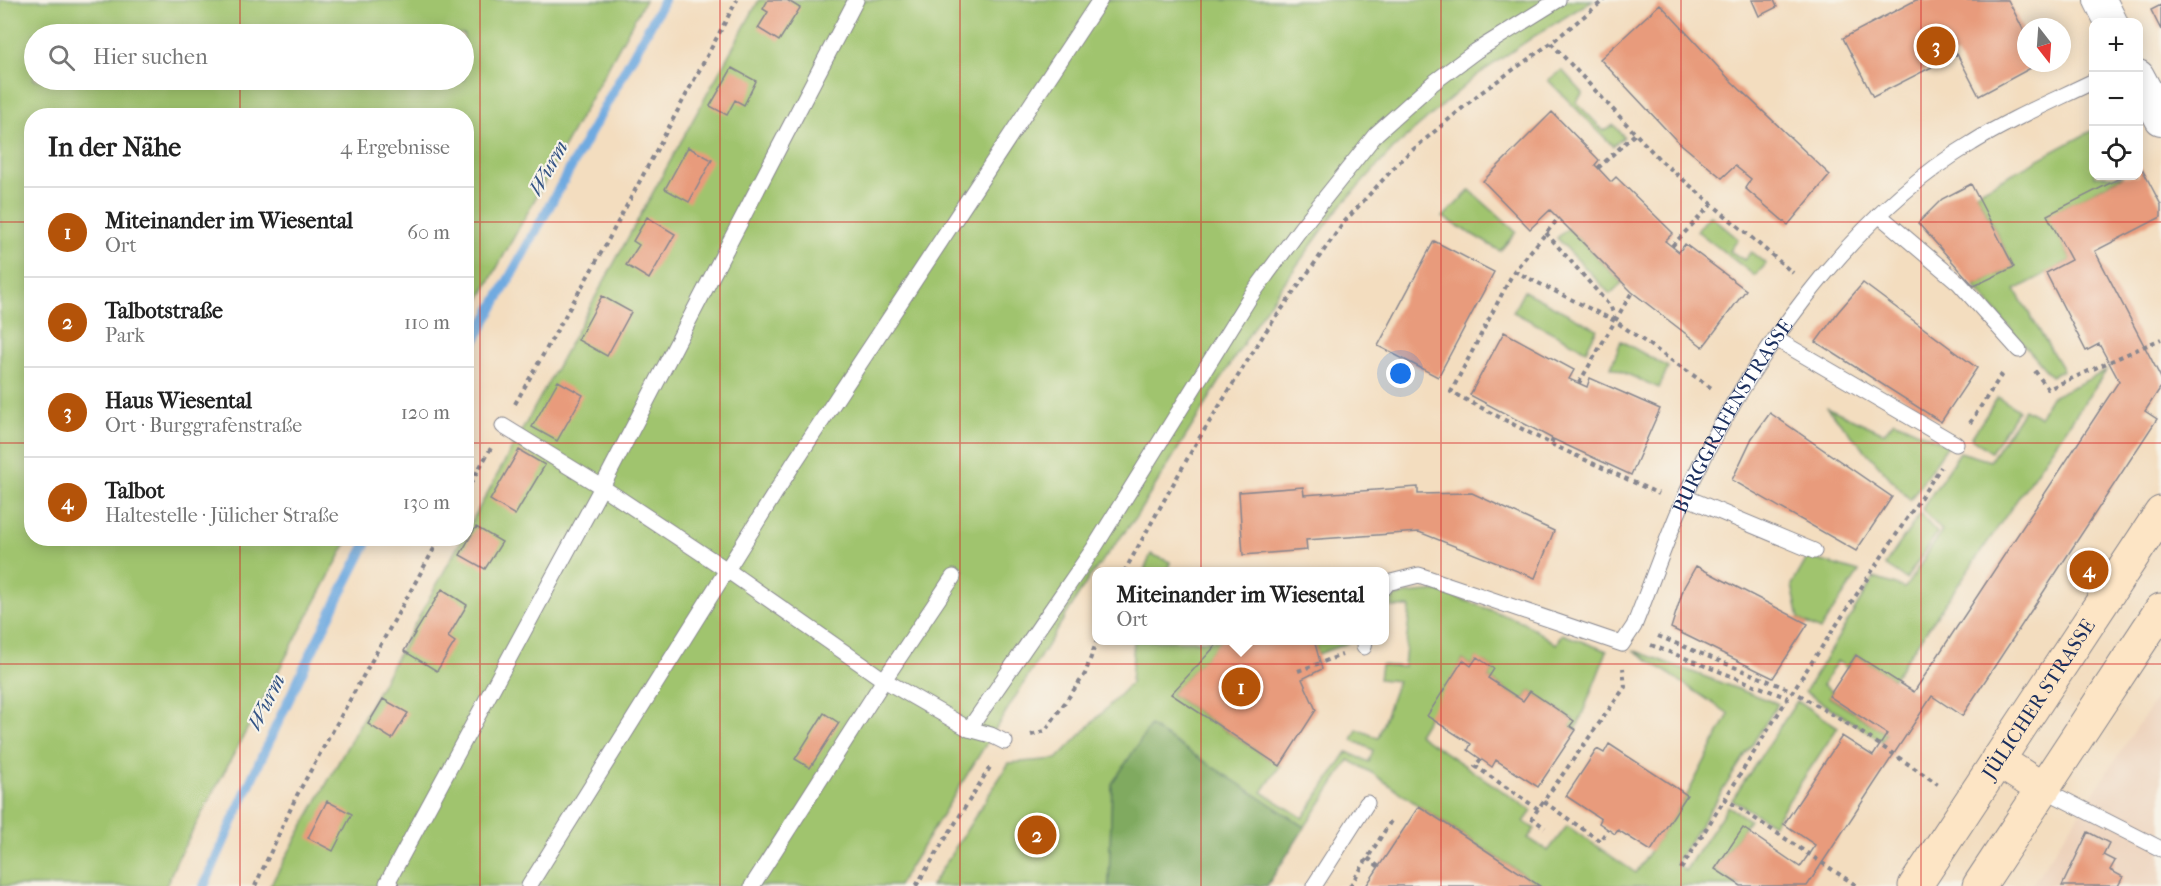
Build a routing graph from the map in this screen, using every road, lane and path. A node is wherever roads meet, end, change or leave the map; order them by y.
1 (737, 0) edge
2 (856, 0) edge
3 (1100, 0) edge
4 (1558, 0) edge
5 (1604, 0) edge
6 (2100, 0) edge
7 (2109, 18) edge
8 (1551, 43) junction
9 (2089, 84) edge
10 (2143, 84) edge
11 (2161, 119) edge
12 (1635, 134) junction
13 (1598, 168) dead end
14 (1711, 204) junction
15 (1879, 215) junction
16 (1558, 219) dead end
17 (1546, 233) junction
18 (1672, 246) dead end
19 (1514, 271) junction
20 (1812, 289) junction
21 (1632, 292) dead end
22 (1615, 321) junction
23 (1776, 339) junction
24 (2161, 339) edge
25 (2019, 350) junction
26 (1579, 383) dead end
27 (1734, 403) junction
28 (503, 426) junction
29 (1956, 444) junction
30 (474, 477) edge
31 (602, 487) junction
32 (1684, 501) junction
33 (2161, 513) edge
34 (436, 546) edge
35 (1814, 551) dead end
36 (1127, 567) edge
37 (727, 570) junction
38 (953, 577) dead end
39 (1389, 582) edge
40 (2161, 610) edge
41 (1625, 640) junction
42 (1673, 642) dead end
43 (1095, 645) edge
44 (1363, 645) edge
45 (1298, 671) dead end
46 (884, 680) junction
47 (1793, 691) junction
48 (1788, 698) junction
49 (969, 729) junction
50 (1005, 742) junction
51 (1481, 759) dead end
52 (1997, 760) junction
53 (1938, 784) dead end
54 (2043, 789) junction
55 (1724, 798) junction
56 (1544, 802) junction
57 (1367, 803) dead end
58 (1538, 809) junction
59 (1391, 821) dead end
60 (1545, 828) dead end
61 (1608, 829) dead end
62 (2161, 849) edge
63 (1367, 858) junction
64 (1379, 867) dead end
65 (1681, 868) dead end
66 (255, 886) edge
67 (391, 886) edge
68 (529, 886) edge
69 (752, 886) edge
70 (916, 886) edge
71 (1314, 886) edge
72 (1350, 886) edge
73 (1857, 886) edge
74 (1915, 886) edge
75 (1979, 886) edge

1 - 28 path
2 - 31 lane
3 - 37 lane
4 - 49 lane
5 - 8 path
6 - 7 street
8 - 12 path
8 - 36 path
9 - 15 lane, BURGGRAFENSTRASSE
10 - 11 street
12 - 13 path
12 - 14 path
14 - 18 path
14 - 20 path
15 - 20 lane, BURGGRAFENSTRASSE
15 - 25 lane
16 - 17 path
17 - 19 path
17 - 22 path
19 - 22 path
19 - 32 path
20 - 23 lane, BURGGRAFENSTRASSE
21 - 22 path
22 - 26 path
22 - 27 path
23 - 27 lane, BURGGRAFENSTRASSE
23 - 29 lane
24 - 25 path
25 - 29 path
27 - 32 lane, BURGGRAFENSTRASSE
28 - 30 path
28 - 31 lane
29 - 47 path
31 - 37 lane
31 - 67 lane
32 - 35 lane
32 - 41 lane, BURGGRAFENSTRASSE
33 - 52 main road, JÜLICHER STRASSE
34 - 66 path
37 - 46 lane
37 - 68 lane
38 - 46 lane
39 - 41 lane
40 - 54 main road
41 - 48 path
41 - 56 path
42 - 47 path
43 - 50 path
44 - 45 path
46 - 49 lane
46 - 69 lane
47 - 48 path
47 - 53 path
48 - 55 path
49 - 50 lane
50 - 70 path
51 - 58 path
52 - 54 main road
52 - 74 main road, JÜLICHER STRASSE
54 - 62 lane
54 - 75 main road
55 - 65 path
55 - 73 path
56 - 58 path
56 - 61 path
57 - 71 lane
58 - 60 path
59 - 63 path
63 - 64 path
63 - 72 path

